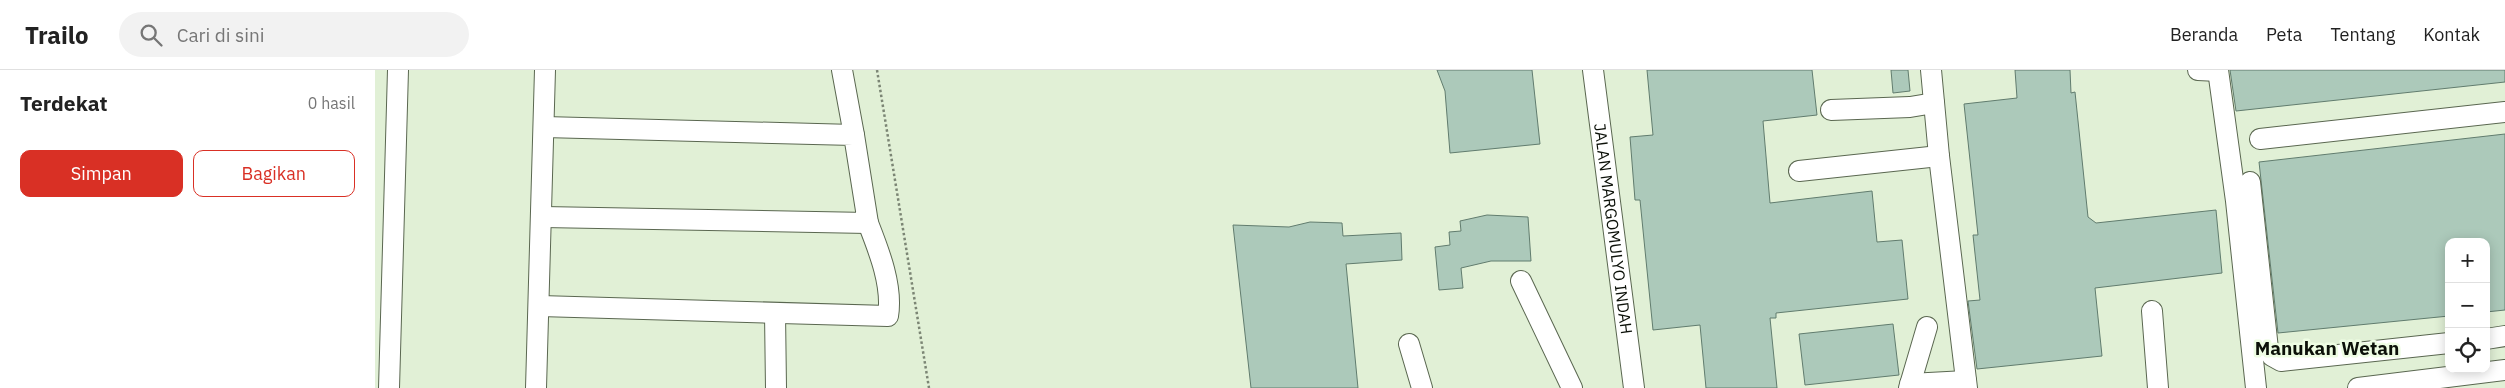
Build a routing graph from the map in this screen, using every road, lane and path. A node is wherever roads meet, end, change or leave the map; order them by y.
1 (398, 70) edge
2 (545, 70) edge
3 (842, 70) edge
4 (877, 70) edge
5 (1593, 70) edge
6 (1931, 70) edge
7 (2198, 70) edge
8 (2218, 71) edge
9 (1934, 103) junction
10 (1831, 110) dead end
11 (2505, 112) edge
12 (545, 128) junction
13 (854, 135) junction
14 (2260, 139) dead end
15 (1939, 156) junction
16 (1799, 171) dead end
17 (2249, 182) dead end
18 (543, 217) junction
19 (868, 224) junction
20 (1521, 281) dead end
21 (541, 306) junction
22 (2152, 310) dead end
23 (775, 314) junction
24 (1927, 327) dead end
25 (2505, 336) edge
26 (2490, 338) edge
27 (2445, 342) edge
28 (1409, 344) dead end
29 (2505, 370) edge
30 (2423, 383) edge
31 (1967, 385) edge
32 (1909, 386) edge
33 (389, 388) edge
34 (536, 388) edge
35 (775, 388) edge
36 (929, 388) edge
37 (1422, 388) edge
38 (1572, 388) edge
39 (1634, 388) edge
40 (2159, 388) edge
41 (2256, 388) edge
42 (2358, 388) edge

1 - 33 street
2 - 12 street
3 - 13 street
4 - 36 path
5 - 39 street, JALAN MARGOMULYO INDAH
6 - 9 street
7 - 8 street
8 - 41 street
9 - 10 street
9 - 15 street
11 - 14 street
12 - 13 street
12 - 18 street
13 - 19 street
15 - 16 street
15 - 31 street
17 - 27 street
18 - 19 street
18 - 21 street
19 - 23 street
20 - 38 street
21 - 23 street
21 - 34 street
22 - 40 street
23 - 35 street
24 - 32 street
25 - 26 street
28 - 37 street
29 - 30 street
30 - 42 street
31 - 32 street

